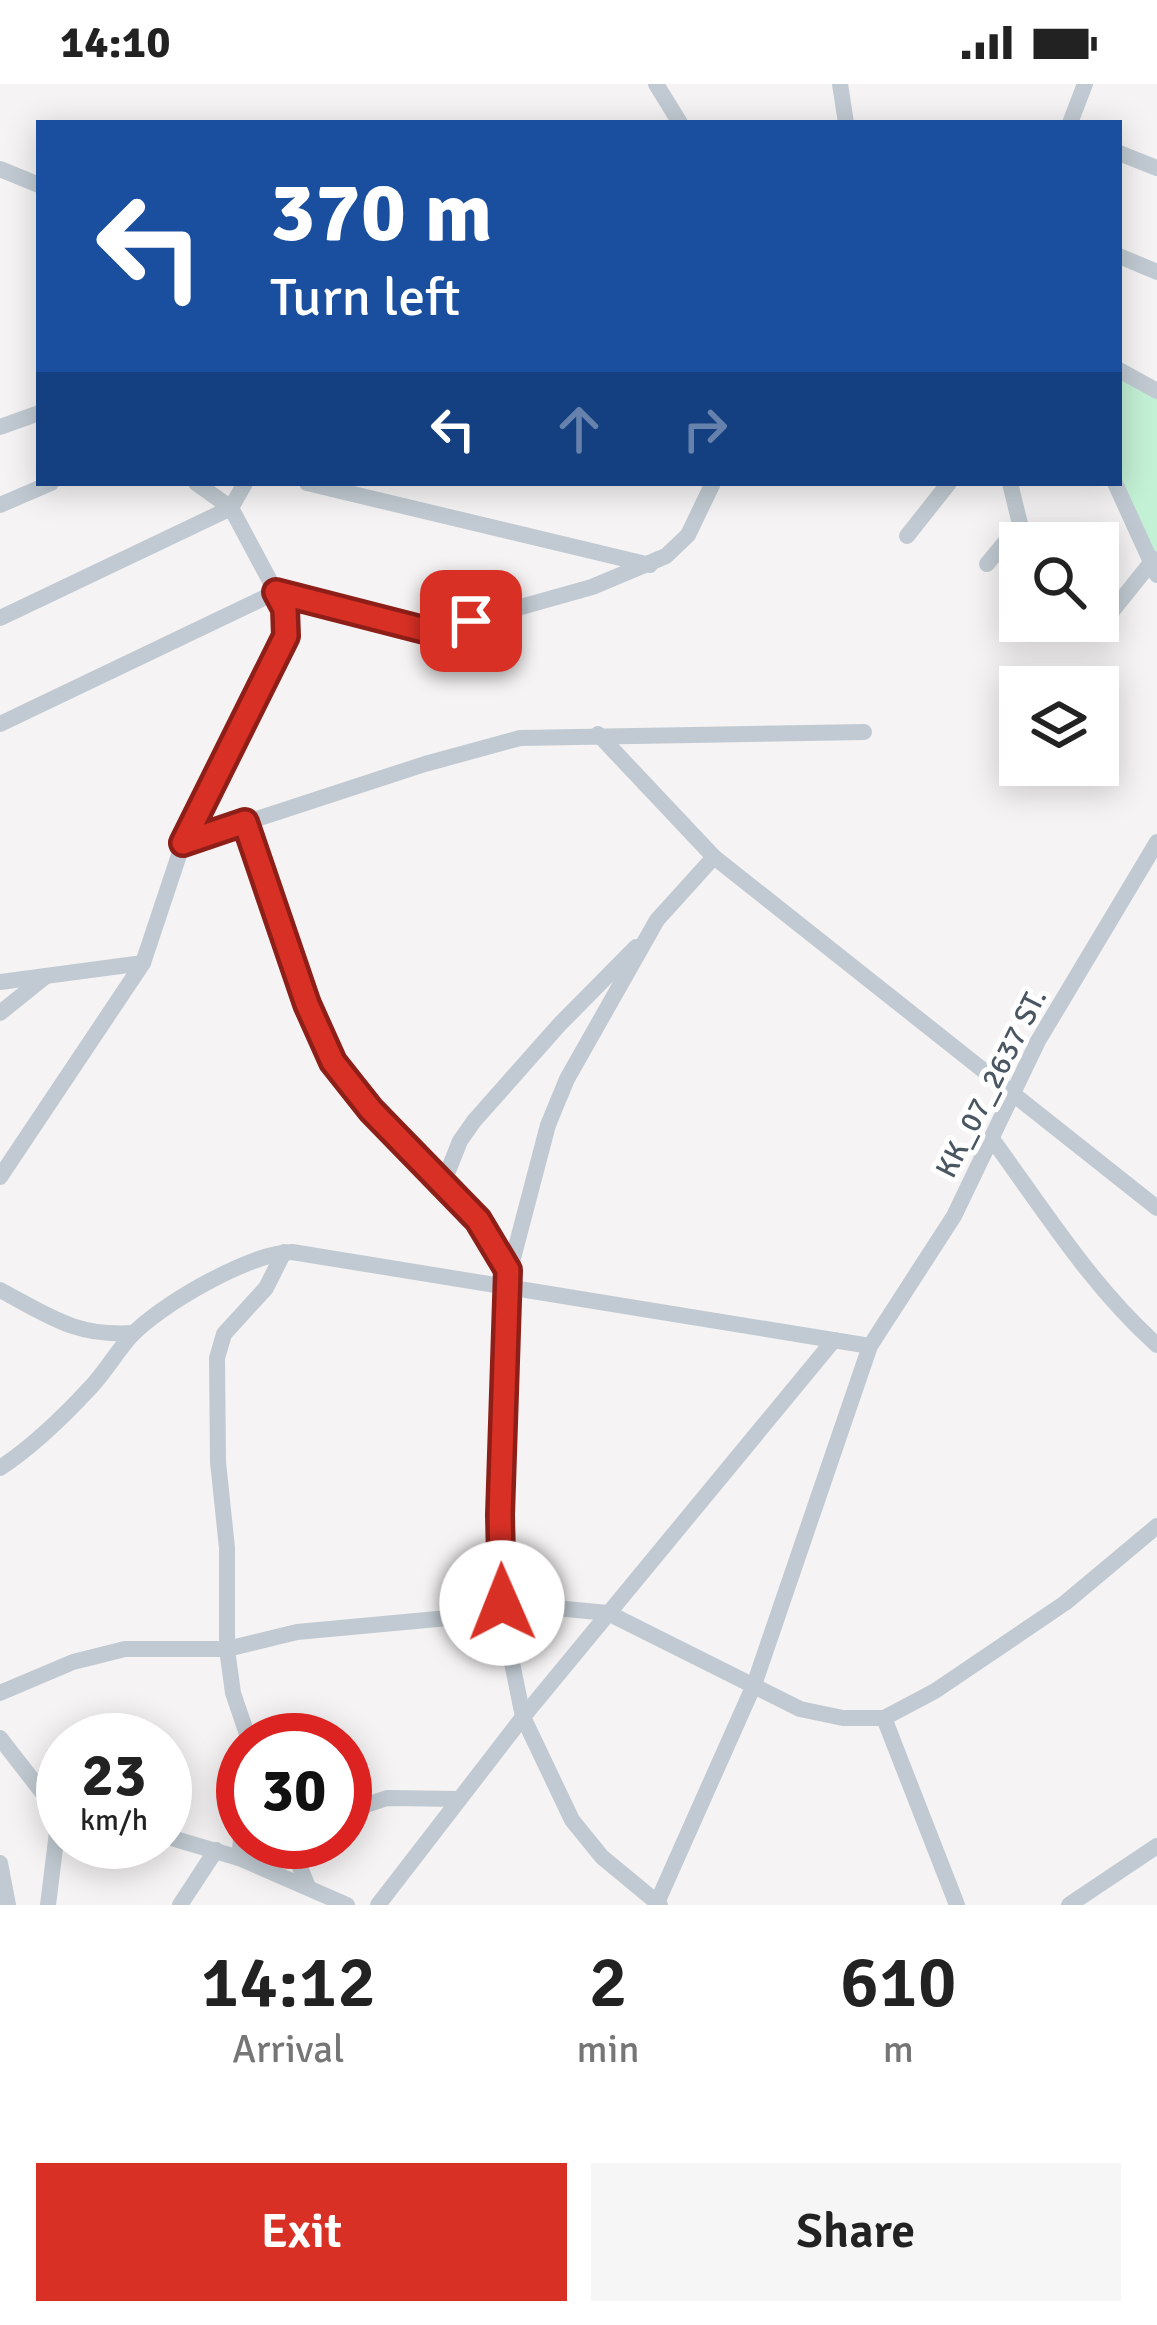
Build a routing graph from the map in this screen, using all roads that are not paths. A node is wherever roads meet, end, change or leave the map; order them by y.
1 (656, 84) edge
2 (840, 84) edge
3 (1084, 84) edge
4 (678, 120) edge
5 (846, 120) edge
6 (1071, 120) edge
7 (1122, 154) edge
8 (1155, 161) edge
9 (0, 169) edge
10 (36, 184) edge
11 (1122, 257) edge
12 (1157, 272) edge
13 (1122, 372) edge
14 (1157, 391) edge
15 (36, 414) edge
16 (0, 427) edge
17 (44, 486) edge
18 (200, 486) edge
19 (243, 486) edge
20 (320, 486) edge
21 (712, 486) edge
22 (947, 486) edge
23 (1011, 486) edge
24 (1116, 486) edge
25 (0, 505) edge
26 (231, 508) junction
27 (1020, 522) edge
28 (907, 536) dead end
29 (999, 549) edge
30 (987, 564) dead end
31 (651, 565) junction
32 (1155, 565) edge
33 (276, 592) junction
34 (1119, 604) edge
35 (0, 618) edge
36 (0, 724) edge
37 (864, 732) dead end
38 (598, 734) junction
39 (245, 822) junction
40 (1157, 842) edge
41 (183, 843) junction
42 (715, 857) junction
43 (644, 942) junction
44 (143, 963) junction
45 (46, 976) junction
46 (0, 982) edge
47 (0, 1013) edge
48 (1014, 1093) junction
49 (992, 1138) junction
50 (0, 1177) edge
51 (444, 1180) junction
52 (1157, 1208) edge
53 (284, 1252) junction
54 (507, 1278) junction
55 (0, 1290) edge
56 (134, 1333) junction
57 (834, 1340) junction
58 (1157, 1345) edge
59 (870, 1346) junction
60 (0, 1468) edge
61 (1157, 1526) edge
62 (502, 1608) junction
63 (608, 1613) junction
64 (227, 1649) junction
65 (754, 1685) junction
66 (0, 1693) edge
67 (240, 1713) edge
68 (523, 1717) junction
69 (884, 1718) junction
70 (0, 1738) edge
71 (36, 1784) edge
72 (459, 1799) junction
73 (372, 1803) edge
74 (192, 1843) edge
75 (1157, 1846) edge
76 (216, 1850) joint
77 (0, 1863) edge
78 (53, 1869) edge
79 (265, 1869) edge
80 (301, 1869) edge
81 (308, 1887) junction
82 (658, 1904) edge
83 (8, 1905) edge
84 (48, 1905) edge
85 (180, 1905) edge
86 (347, 1905) edge
87 (377, 1905) edge
88 (957, 1905) edge
89 (1069, 1905) edge

1 - 4 street
2 - 5 street
3 - 6 street
7 - 8 street
9 - 10 street
11 - 12 street
13 - 14 street
15 - 16 street
17 - 25 street
18 - 26 street
19 - 26 street
20 - 31 street
21 - 31 street
22 - 28 street
23 - 27 street
24 - 32 street
26 - 33 street
26 - 35 street
29 - 30 street
31 - 33 street
32 - 34 street
33 - 36 street
33 - 41 street
37 - 38 street
38 - 39 street
38 - 42 street
39 - 41 street
39 - 51 street
40 - 48 street, KK_07_2637 ST.
41 - 44 street
42 - 43 street
42 - 48 street
43 - 51 street
43 - 54 street
44 - 45 street
44 - 50 street
45 - 46 street
45 - 47 street
48 - 49 street, KK_07_2637 ST.
48 - 52 street
49 - 58 street
49 - 59 street, KK_07_2637 ST.
51 - 54 street
53 - 54 street
53 - 56 street
53 - 64 street
54 - 57 street
54 - 62 street
55 - 56 street
56 - 60 street
57 - 59 street
57 - 63 street
59 - 65 street, KK_07_2637 ST.
61 - 69 street
62 - 63 street
62 - 64 street
62 - 68 street
63 - 65 street
63 - 68 street
64 - 66 street
64 - 67 street
65 - 69 street
65 - 82 street, KK_07_2637 ST.
68 - 72 street
68 - 82 street
69 - 88 street
70 - 71 street
72 - 73 street
72 - 87 street
74 - 76 street
75 - 89 street
76 - 85 street
77 - 83 street
78 - 84 street
79 - 81 street
80 - 81 street
81 - 86 street

